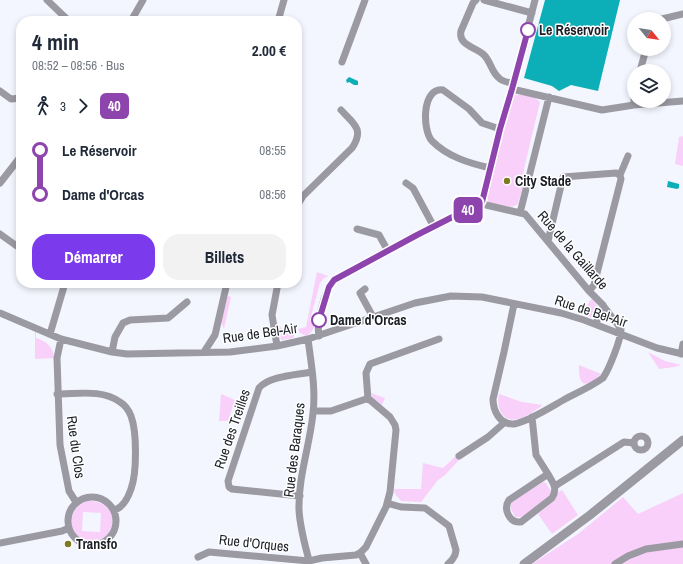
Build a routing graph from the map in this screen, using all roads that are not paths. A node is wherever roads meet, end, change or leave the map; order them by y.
1 (47, 0) edge
2 (143, 0) edge
3 (284, 0) edge
4 (365, 0) edge
5 (476, 0) edge
6 (484, 0) edge
7 (535, 0) edge
8 (532, 13) junction
9 (683, 14) edge
10 (64, 16) edge
11 (134, 16) edge
12 (279, 16) edge
13 (671, 17) edge
14 (342, 62) dead end
15 (513, 86) junction
16 (0, 91) edge
17 (549, 97) junction
18 (16, 98) edge
19 (683, 101) edge
20 (671, 102) edge
21 (627, 106) edge
22 (340, 110) dead end
23 (500, 129) junction
24 (628, 156) dead end
25 (16, 162) edge
26 (490, 168) junction
27 (620, 175) junction
28 (0, 183) edge
29 (406, 183) dead end
30 (302, 198) edge
31 (482, 202) junction
32 (520, 213) junction
33 (434, 227) junction
34 (357, 229) dead end
35 (0, 234) edge
36 (548, 241) junction
37 (16, 245) edge
38 (388, 251) junction
39 (64, 288) edge
40 (226, 288) edge
41 (277, 288) edge
42 (365, 289) dead end
43 (589, 291) junction
44 (187, 302) dead end
45 (514, 304) junction
46 (604, 305) junction
47 (0, 312) edge
48 (373, 318) junction
49 (595, 324) junction
50 (50, 334) junction
51 (621, 334) junction
52 (319, 336) junction
53 (61, 339) junction
54 (308, 339) junction
55 (439, 339) dead end
56 (683, 344) edge
57 (277, 346) junction
58 (112, 352) junction
59 (204, 352) junction
60 (682, 354) edge
61 (312, 372) junction
62 (57, 394) junction
63 (368, 399) junction
64 (314, 412) junction
65 (532, 417) junction
66 (505, 422) junction
67 (683, 440) edge
68 (634, 443) dead end
69 (459, 456) dead end
70 (548, 474) junction
71 (556, 486) junction
72 (300, 496) junction
73 (76, 502) junction
74 (387, 503) junction
75 (115, 510) junction
76 (69, 528) junction
77 (0, 542) edge
78 (683, 544) edge
79 (360, 553) junction
80 (198, 557) dead end
81 (310, 563) edge
82 (366, 564) edge
83 (448, 564) edge
84 (524, 564) edge
85 (615, 564) edge

1 - 10 street
2 - 11 street
3 - 12 street
4 - 14 street
5 - 15 street
6 - 8 street
7 - 8 street
8 - 15 street
9 - 13 street
15 - 17 street
15 - 23 street
16 - 18 street
17 - 21 street
17 - 32 street
19 - 20 street
22 - 30 street
23 - 26 street
23 - 26 street
24 - 27 street
25 - 28 street
26 - 31 street
27 - 36 street
27 - 43 street
29 - 33 street
31 - 32 street, Rue de la Gaillarde
31 - 33 street
32 - 36 street, Rue de la Gaillarde
33 - 38 street
34 - 38 street
35 - 37 street
36 - 43 street, Rue de la Gaillarde
38 - 52 street
39 - 50 street
40 - 59 street
41 - 57 street
42 - 48 street
43 - 46 street, Rue de la Gaillarde
44 - 58 street
45 - 48 street, Rue de Bel-Air
45 - 49 street, Rue de Bel-Air
45 - 66 street
46 - 49 street
46 - 51 street, Rue de la Gaillarde
47 - 50 street, Rue de Bel-Air
48 - 52 street, Rue de Bel-Air
49 - 51 street, Rue de Bel-Air
50 - 53 street, Rue de Bel-Air
51 - 60 street, Rue de Bel-Air
51 - 65 street
52 - 54 street, Rue de Bel-Air
53 - 58 street, Rue de Bel-Air
53 - 62 street, Rue du Clos
54 - 57 street, Rue de Bel-Air
54 - 61 street, Rue des Baraques
55 - 63 street
56 - 60 street
57 - 59 street, Rue de Bel-Air
58 - 59 street, Rue de Bel-Air
61 - 64 street, Rue des Baraques
61 - 72 street, Rue des Treilles
62 - 73 street, Rue du Clos
62 - 75 street, Rue du Clos
63 - 64 street
63 - 74 street
64 - 72 street, Rue des Baraques
65 - 66 street
65 - 70 street
66 - 69 street
67 - 84 street
68 - 71 street
70 - 71 street
70 - 71 street
72 - 81 street, Rue des Baraques
73 - 75 street, Rue du Clos
73 - 76 street
74 - 79 street
74 - 83 street
75 - 76 street
76 - 77 street
78 - 85 street
79 - 81 street, Rue d'Orques
79 - 82 street
80 - 81 street, Rue d'Orques

